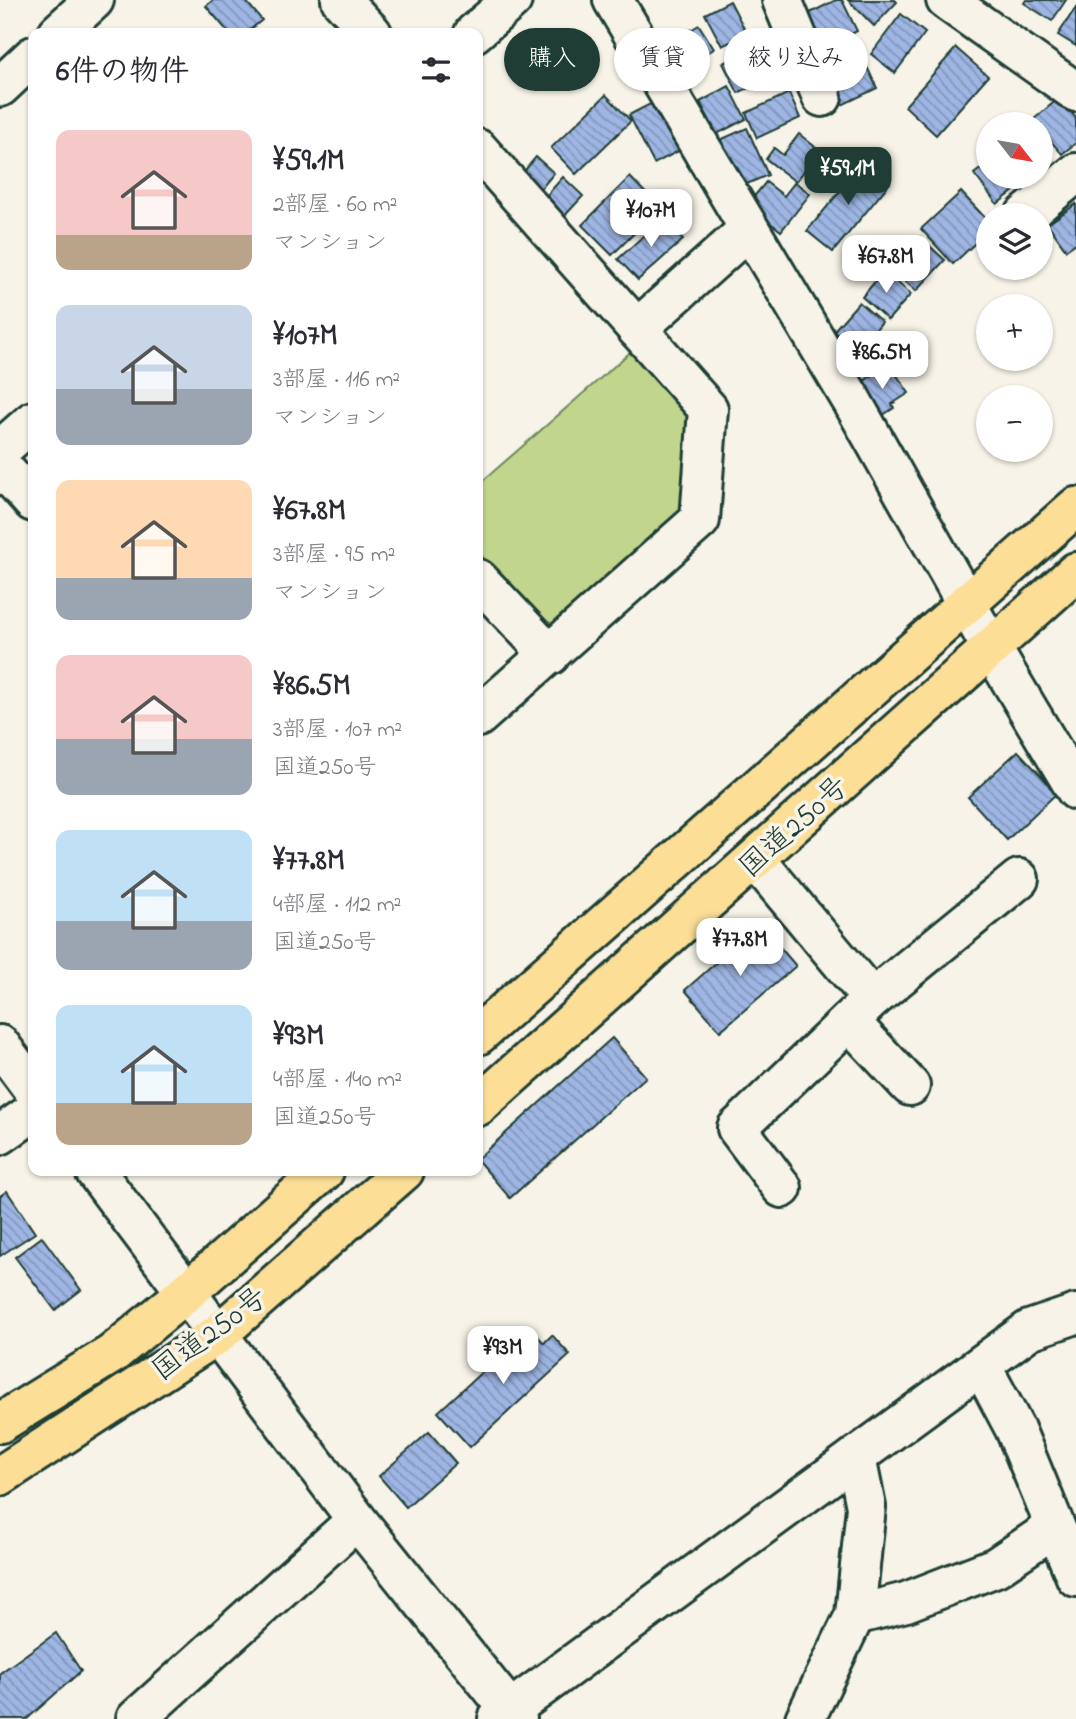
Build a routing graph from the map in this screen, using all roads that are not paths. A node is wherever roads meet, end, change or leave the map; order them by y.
1 (94, 0) edge
2 (341, 0) edge
3 (512, 0) edge
4 (613, 0) edge
5 (782, 0) edge
6 (946, 0) edge
7 (63, 28) edge
8 (367, 28) edge
9 (480, 28) edge
10 (28, 61) edge
11 (0, 87) edge
12 (1076, 92) edge
13 (822, 97) dead end
14 (483, 155) edge
15 (1076, 173) edge
16 (1040, 203) edge
17 (749, 229) junction
18 (637, 328) junction
19 (28, 425) edge
20 (0, 450) edge
21 (0, 465) edge
22 (28, 496) edge
23 (1076, 507) edge
24 (1076, 572) edge
25 (483, 584) edge
26 (967, 603) junction
27 (992, 649) junction
28 (550, 655) junction
29 (483, 713) edge
30 (1076, 790) edge
31 (756, 859) junction
32 (1018, 879) dead end
33 (861, 1010) junction
34 (483, 1022) edge
35 (0, 1045) edge
36 (28, 1082) edge
37 (910, 1086) dead end
38 (483, 1102) edge
39 (28, 1115) edge
40 (0, 1135) edge
41 (99, 1176) edge
42 (318, 1176) edge
43 (398, 1176) edge
44 (782, 1188) dead end
45 (187, 1292) junction
46 (1076, 1314) edge
47 (217, 1335) junction
48 (975, 1370) junction
49 (0, 1423) edge
50 (856, 1457) junction
51 (0, 1476) edge
52 (357, 1520) junction
53 (1055, 1527) junction
54 (1076, 1577) edge
55 (855, 1615) junction
56 (508, 1716) edge
57 (136, 1719) edge
58 (806, 1719) edge

1 - 7 street
2 - 8 street
3 - 9 street
4 - 17 street
5 - 13 street
6 - 12 street
10 - 11 street
14 - 18 street
15 - 16 street
17 - 18 street
17 - 26 street
18 - 28 street
19 - 20 street
21 - 22 street
23 - 26 highway, 国道250号
24 - 27 highway, 国道250号
25 - 28 street
26 - 27 street
26 - 34 highway, 国道250号
27 - 30 street
27 - 31 highway, 国道250号
28 - 29 street
31 - 33 street
31 - 38 highway, 国道250号
32 - 33 street
33 - 37 street
33 - 44 street
35 - 36 street
39 - 40 street
41 - 45 street
42 - 45 highway, 国道250号
43 - 47 highway, 国道250号
45 - 47 street
45 - 49 highway, 国道250号
46 - 48 street
47 - 51 highway, 国道250号
47 - 52 street
48 - 50 street
48 - 53 street
50 - 55 street
50 - 56 street
52 - 56 street
52 - 57 street
53 - 54 street
53 - 55 street
55 - 58 street

